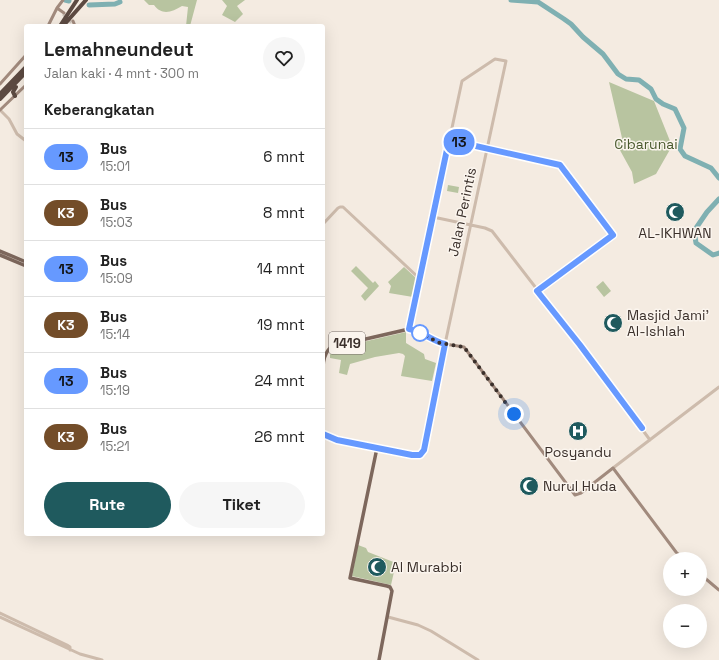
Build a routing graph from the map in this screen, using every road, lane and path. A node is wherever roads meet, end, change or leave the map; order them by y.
1 (77, 0) edge
2 (80, 0) edge
3 (86, 0) edge
4 (62, 1) edge
5 (57, 8) junction
6 (62, 12) tunnel mouth
7 (49, 24) edge
8 (61, 24) edge
9 (65, 24) edge
10 (65, 24) edge
11 (24, 57) edge
12 (24, 69) edge
13 (24, 75) edge
14 (24, 76) edge
15 (0, 84) edge
16 (24, 87) edge
17 (0, 94) edge
18 (15, 96) junction
19 (0, 99) edge
20 (0, 110) edge
21 (24, 139) edge
22 (449, 140) junction
23 (487, 149) junction
24 (433, 217) junction
25 (325, 222) edge
26 (471, 225) junction
27 (0, 250) edge
28 (0, 255) edge
29 (24, 261) edge
30 (24, 265) edge
31 (420, 279) junction
32 (409, 329) junction
33 (445, 344) junction
34 (325, 358) edge
35 (719, 387) edge
36 (325, 435) edge
37 (650, 440) junction
38 (377, 448) junction
39 (612, 468) junction
40 (676, 552) edge
41 (707, 580) edge
42 (719, 590) edge
43 (0, 613) edge
44 (0, 617) edge
45 (388, 617) junction
46 (70, 650) junction
47 (102, 660) edge
48 (379, 660) edge
49 (478, 660) edge

1 - 8 highway
2 - 9 highway
3 - 10 highway
4 - 5 main road
5 - 6 main road
5 - 7 main road
11 - 15 main road
12 - 17 highway
13 - 19 highway
14 - 18 highway
16 - 18 main road
18 - 20 main road
20 - 21 street
22 - 23 street
22 - 23 street, Jalan Perintis
22 - 24 street
23 - 26 street, Jalan Perintis
24 - 26 street
24 - 31 street
25 - 31 street
26 - 33 street, Jalan Perintis
26 - 37 street
27 - 29 main road
28 - 30 main road
31 - 32 street
32 - 33 main road
32 - 34 main road, 1419
33 - 38 main road
33 - 39 main road
35 - 37 street
36 - 38 main road
37 - 39 street
38 - 45 main road
39 - 40 main road
41 - 42 main road
43 - 46 street
44 - 46 street
45 - 48 main road
45 - 49 street
46 - 47 street

